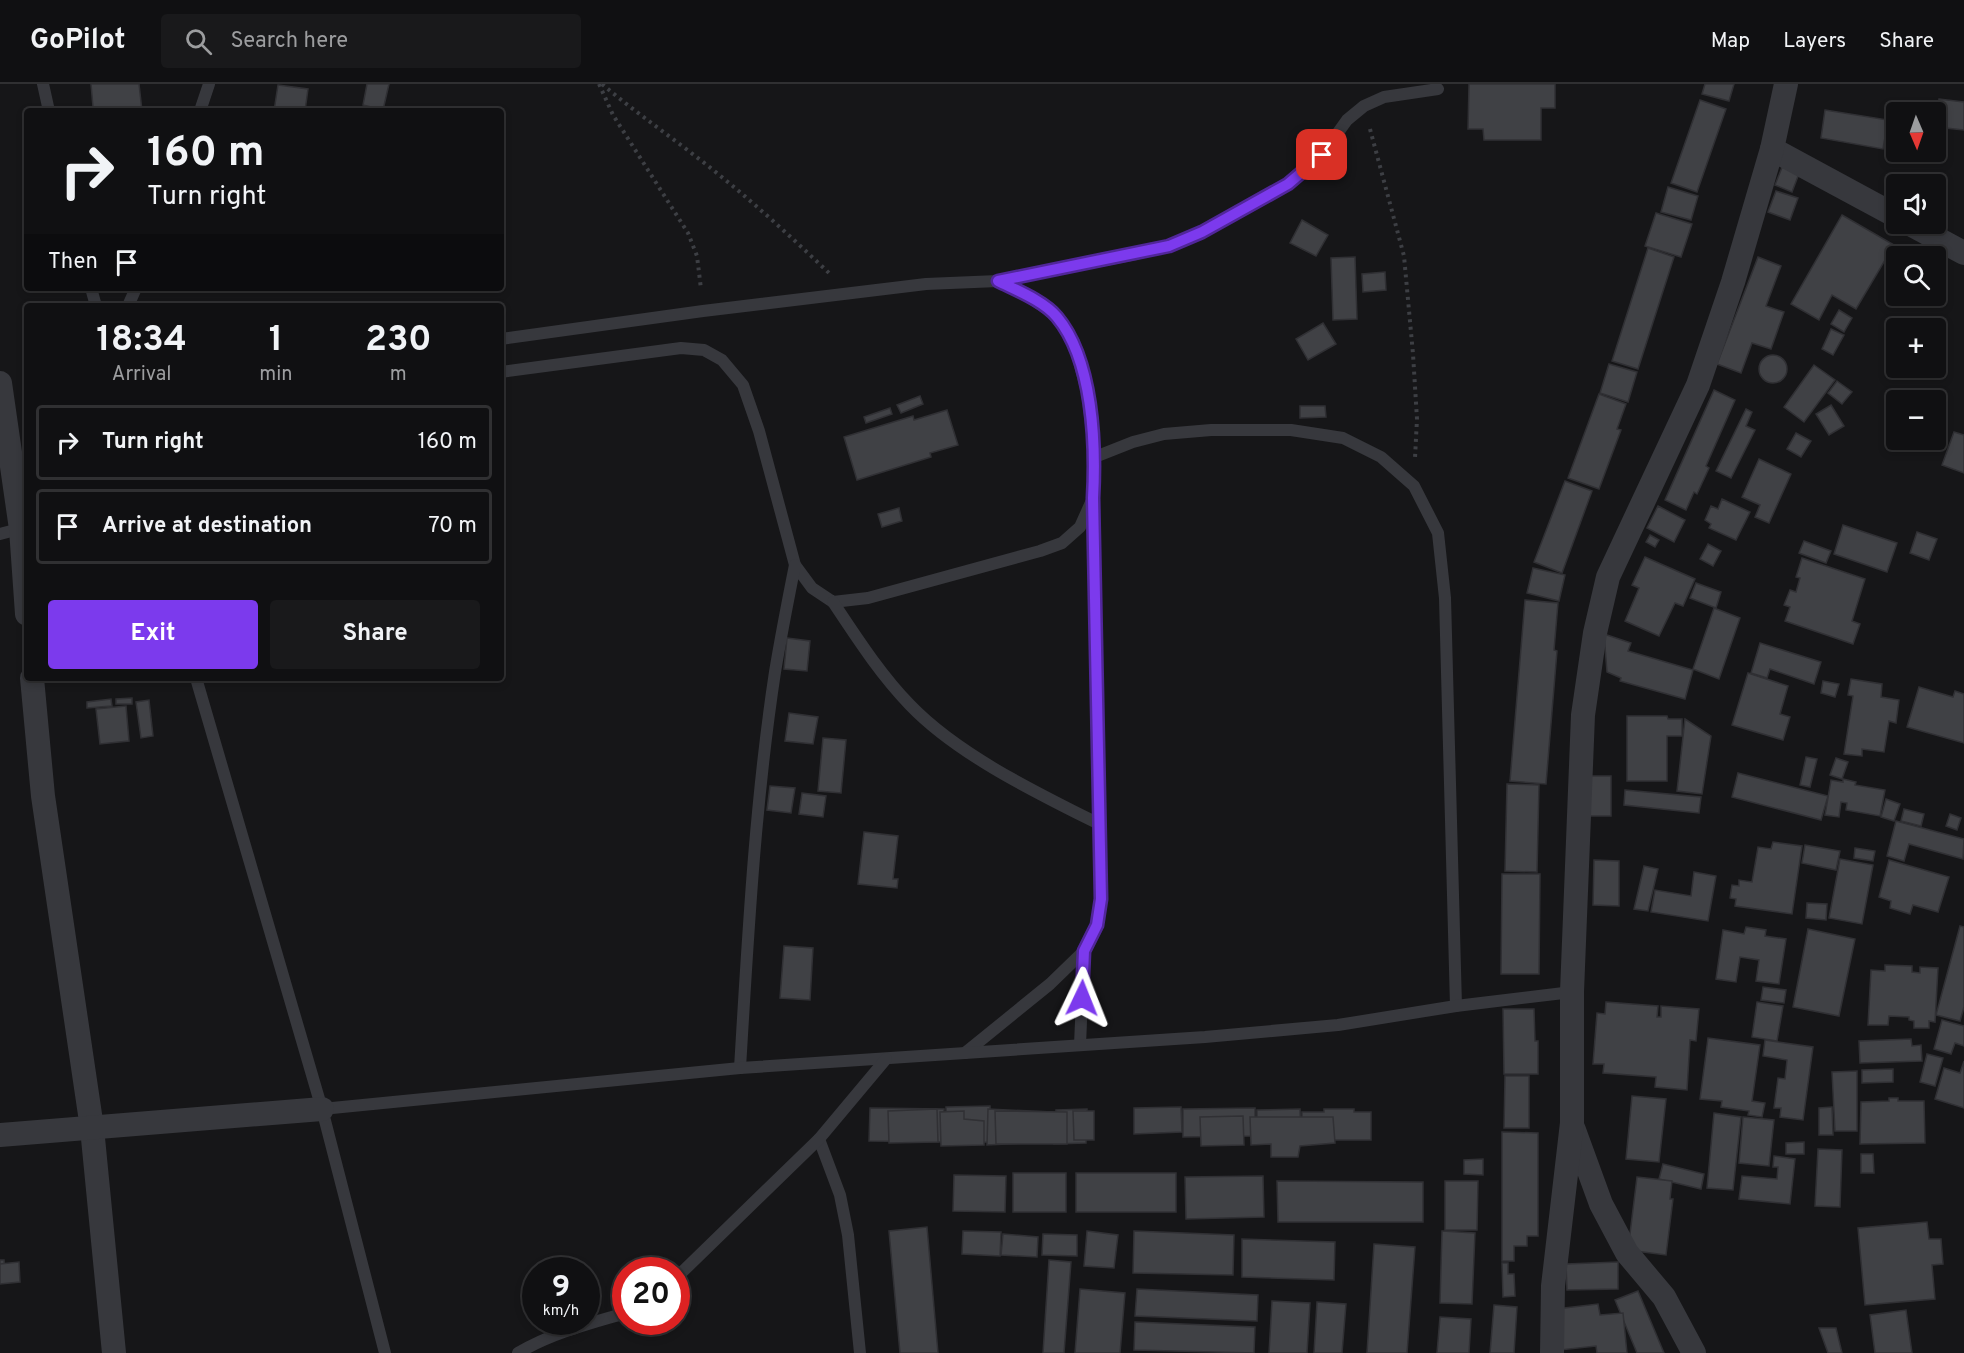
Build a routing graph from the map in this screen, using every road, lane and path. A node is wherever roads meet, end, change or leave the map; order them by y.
1 (43, 84) edge
2 (209, 84) edge
3 (600, 84) edge
4 (1786, 84) edge
5 (1438, 90) dead end
6 (1364, 106) junction
7 (48, 108) edge
8 (202, 108) edge
9 (1772, 149) junction
10 (1886, 211) edge
11 (1929, 234) edge
12 (1964, 253) edge
13 (998, 281) junction
14 (849, 293) junction
15 (703, 310) junction
16 (504, 339) edge
17 (504, 372) edge
18 (0, 383) edge
19 (1095, 457) junction
20 (1414, 486) junction
21 (1093, 498) junction
22 (16, 529) edge
23 (795, 565) junction
24 (24, 591) edge
25 (833, 602) junction
26 (32, 681) edge
27 (197, 681) edge
28 (1099, 824) junction
29 (1084, 951) junction
30 (1572, 992) junction
31 (1456, 1006) junction
32 (1080, 1045) junction
33 (965, 1053) junction
34 (886, 1059) junction
35 (740, 1068) junction
36 (322, 1109) junction
37 (1572, 1123) junction
38 (92, 1128) junction
39 (0, 1135) edge
40 (819, 1139) junction
41 (690, 1264) edge
42 (612, 1317) edge
43 (114, 1353) edge
44 (384, 1353) edge
45 (518, 1353) edge
46 (860, 1353) edge
47 (1552, 1353) edge
48 (1694, 1353) edge

1 - 7 lane
2 - 8 lane
3 - 14 path
3 - 15 path
4 - 9 street
5 - 6 lane
6 - 13 lane
6 - 20 path
9 - 10 street
9 - 30 street
11 - 12 street
13 - 14 lane
13 - 19 lane
14 - 15 lane
15 - 16 lane
17 - 23 lane
18 - 22 street
19 - 20 lane
19 - 21 lane
20 - 31 lane
21 - 25 lane
21 - 28 lane
22 - 24 street
23 - 25 lane
23 - 35 lane
25 - 28 lane
26 - 38 street
27 - 36 lane
28 - 29 lane
29 - 32 lane
29 - 33 lane
30 - 31 lane
30 - 37 street
31 - 32 lane
32 - 33 lane
33 - 34 lane
34 - 35 lane
34 - 40 lane
35 - 36 lane
36 - 38 street
36 - 44 lane
37 - 47 street
37 - 48 street
38 - 39 street
38 - 43 street
40 - 41 lane
40 - 46 lane
42 - 45 lane

